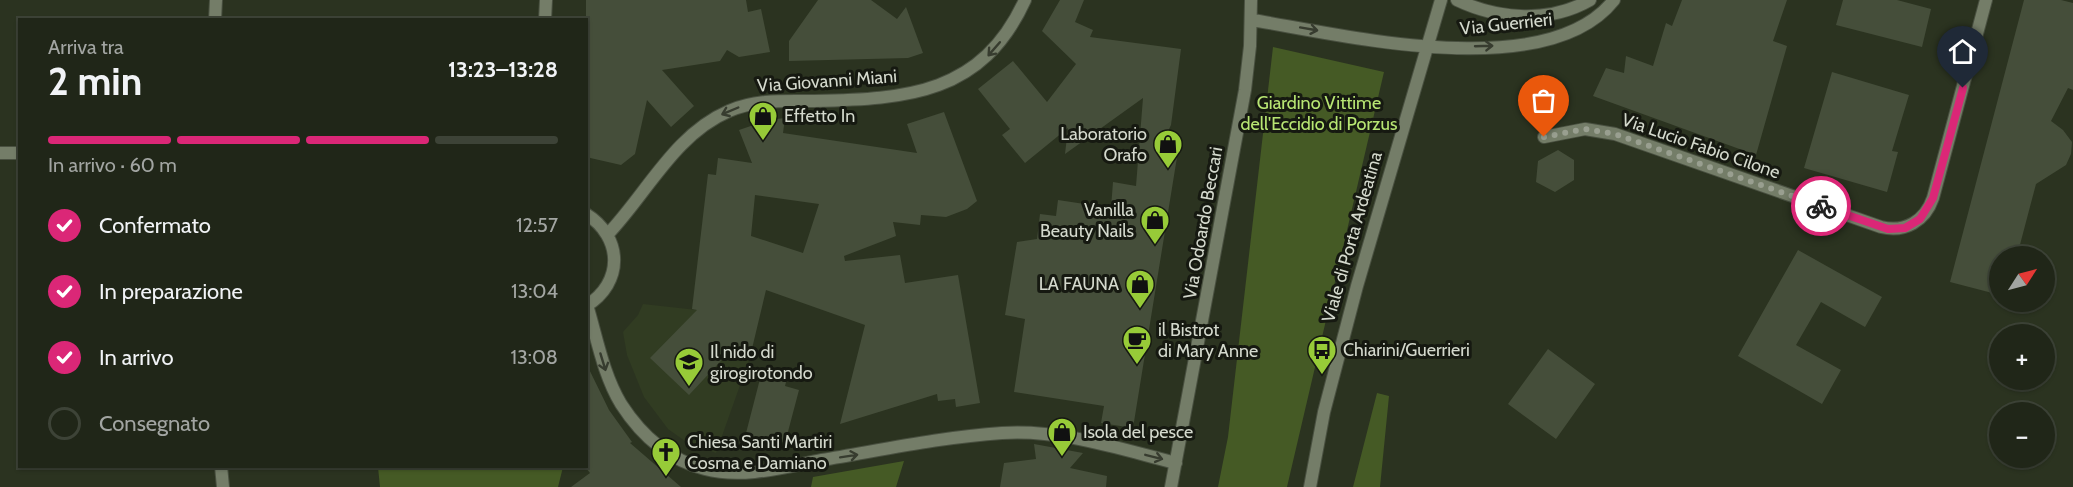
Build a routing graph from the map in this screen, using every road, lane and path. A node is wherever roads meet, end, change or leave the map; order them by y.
1 (216, 0) edge
2 (546, 0) edge
3 (1025, 0) edge
4 (1251, 0) edge
5 (1441, 0) edge
6 (1457, 0) edge
7 (1590, 0) edge
8 (1614, 0) edge
9 (1986, 0) edge
10 (215, 18) edge
11 (545, 18) edge
12 (1252, 20) junction
13 (1425, 47) junction
14 (1544, 137) dead end
15 (0, 153) edge
16 (18, 153) edge
17 (588, 215) edge
18 (608, 234) junction
19 (588, 304) edge
20 (588, 308) edge
21 (1176, 463) junction
22 (221, 468) edge
23 (223, 487) edge
24 (1171, 487) edge
25 (1311, 487) edge

1 - 10 street
2 - 11 street
3 -> 18 street, Via Giovanni Miani
4 - 12 street, Via Odoardo Beccari
5 - 13 street, Viale di Porta Ardeatina
6 - 7 street, Via Guerrieri
13 -> 8 street, Via Guerrieri
9 - 14 street, Via Lucio Fabio Cilone
12 -> 13 street, Via Guerrieri
12 - 21 street, Via Odoardo Beccari
13 - 25 street, Viale di Porta Ardeatina
15 - 16 street
17 - 18 street
18 - 19 street
20 -> 21 street
21 - 24 street, Via Odoardo Beccari
22 - 23 street

